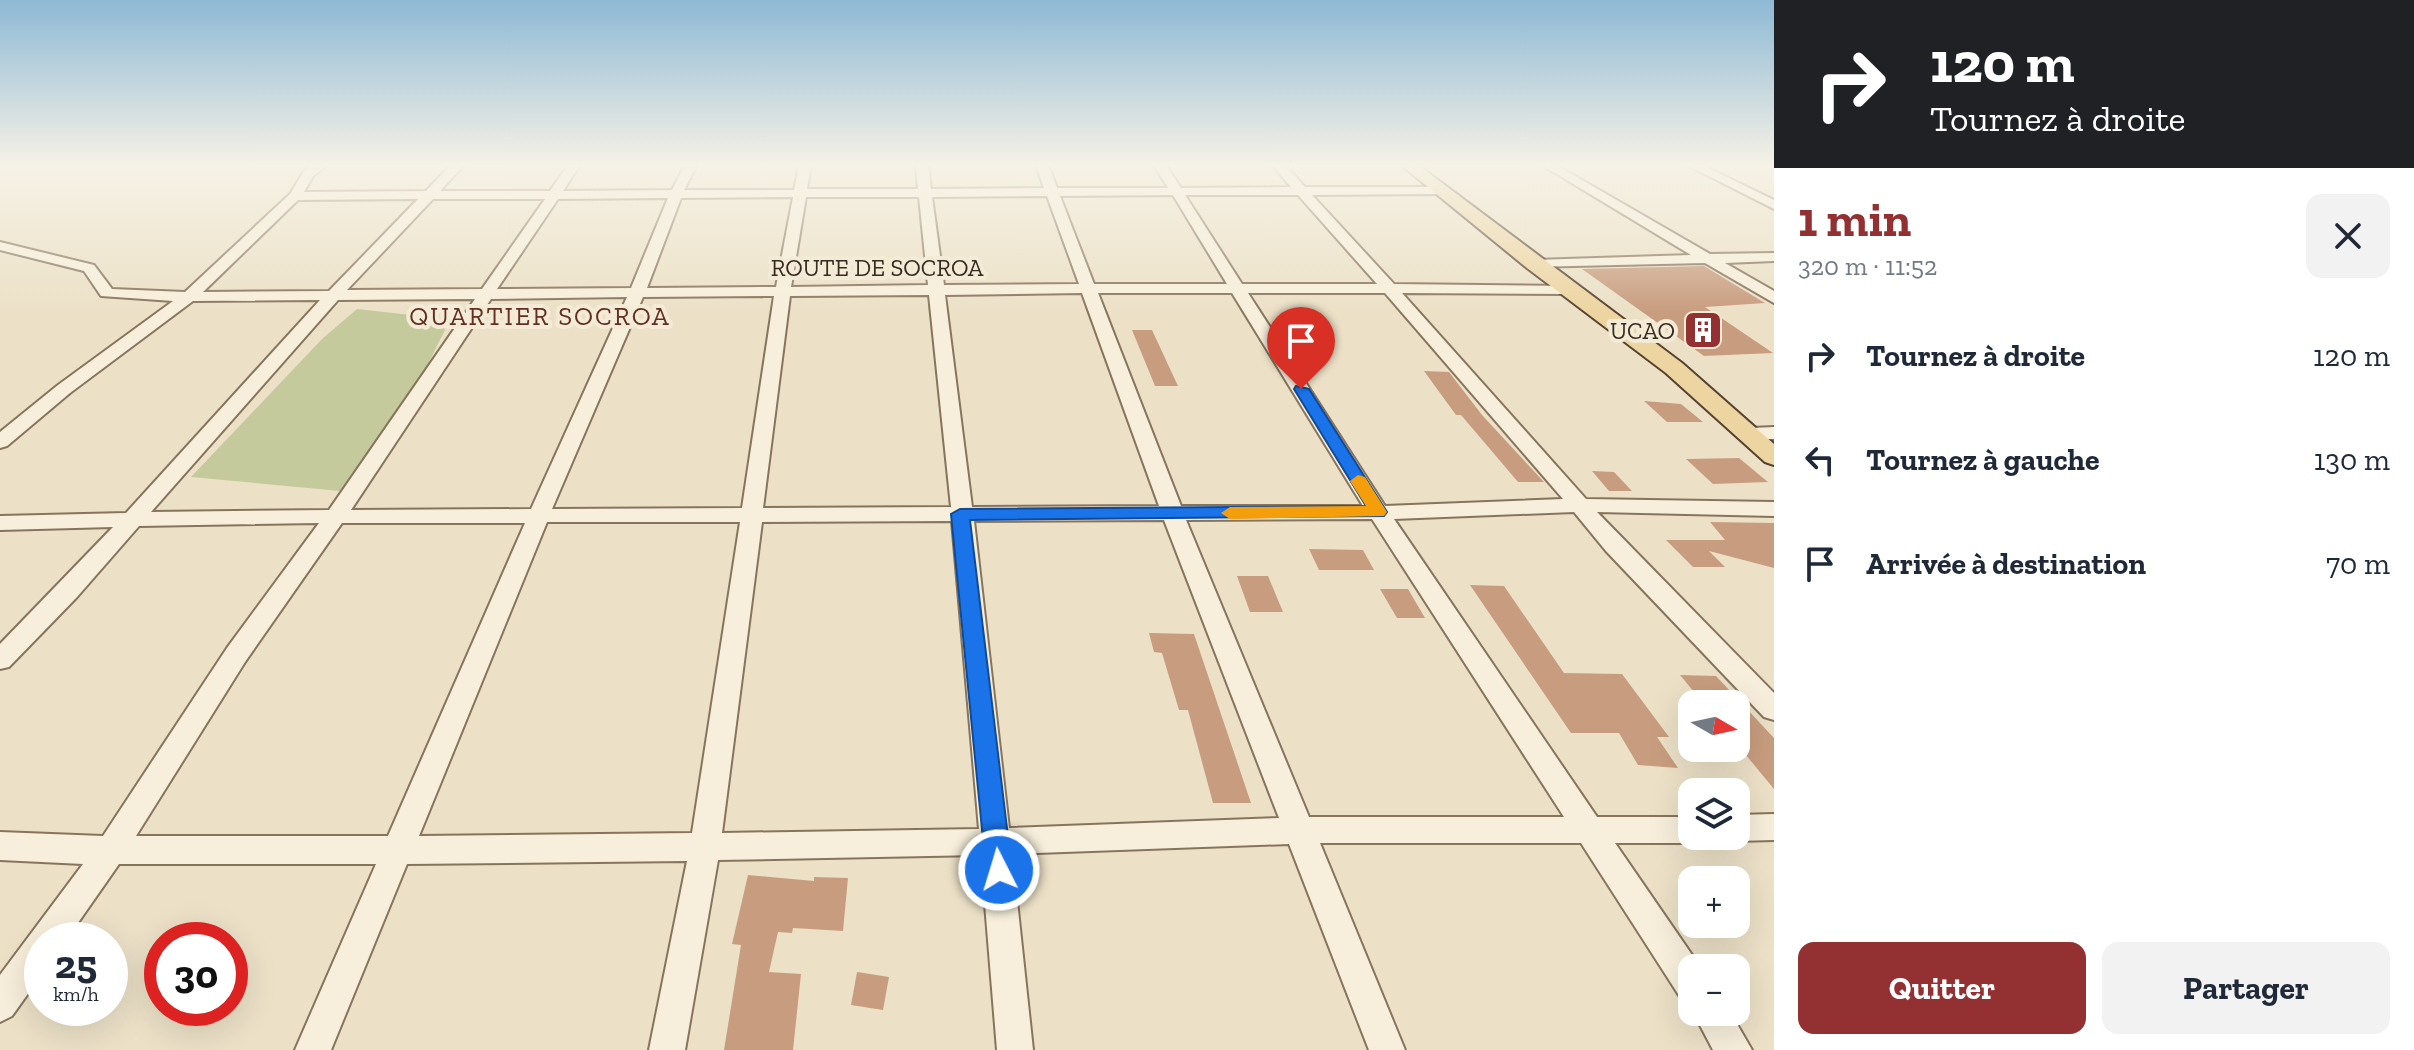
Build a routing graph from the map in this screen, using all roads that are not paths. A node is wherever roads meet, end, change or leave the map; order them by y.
1 (276, 214) edge
2 (412, 214) edge
3 (542, 214) edge
4 (668, 214) edge
5 (796, 214) edge
6 (927, 214) edge
7 (1060, 214) edge
8 (1191, 214) edge
9 (1323, 214) edge
10 (1472, 214) edge
11 (1635, 214) edge
12 (0, 246) edge
13 (1774, 257) edge
14 (1709, 258) junction
15 (1534, 264) junction
16 (1088, 289) junction
17 (1237, 289) junction
18 (1388, 289) junction
19 (1566, 289) junction
20 (936, 290) junction
21 (783, 291) junction
22 (487, 293) junction
23 (637, 293) junction
24 (334, 294) junction
25 (189, 297) junction
26 (1774, 298) edge
27 (1774, 433) edge
28 (1751, 434) junction
29 (0, 442) edge
30 (1774, 457) edge
31 (1581, 505) junction
32 (1774, 509) edge
33 (1378, 512) junction
34 (753, 514) junction
35 (960, 514) junction
36 (1173, 514) junction
37 (335, 517) junction
38 (538, 517) junction
39 (129, 518) junction
40 (0, 523) edge
41 (0, 660) edge
42 (1774, 710) edge
43 (1774, 827) edge
44 (1750, 828) edge
45 (1301, 830) junction
46 (1678, 830) edge
47 (1589, 832) junction
48 (997, 840) junction
49 (0, 846) edge
50 (705, 846) junction
51 (111, 850) junction
52 (397, 850) junction
53 (59, 922) edge
54 (1678, 964) edge
55 (24, 971) edge
56 (0, 1004) edge
57 (1718, 1026) edge
58 (313, 1050) edge
59 (667, 1050) edge
60 (1015, 1050) edge
61 (1387, 1050) edge
62 (1734, 1050) edge

1 - 25 street
2 - 24 street
3 - 22 street
4 - 23 street
5 - 21 street
6 - 20 street
7 - 16 street
8 - 17 street
9 - 18 street
10 - 15 main road
11 - 14 street
12 - 25 street, ROUTE DE SOCROA
13 - 14 street
14 - 15 street
14 - 26 street
15 - 19 main road
16 - 17 street, ROUTE DE SOCROA
16 - 20 street, ROUTE DE SOCROA
16 - 36 street
17 - 18 street, ROUTE DE SOCROA
17 - 33 street
18 - 19 street, ROUTE DE SOCROA
18 - 31 street
19 - 28 main road
20 - 21 street, ROUTE DE SOCROA
20 - 35 street
21 - 23 street, ROUTE DE SOCROA
21 - 34 street
22 - 23 street, ROUTE DE SOCROA
22 - 24 street, ROUTE DE SOCROA
22 - 37 street
23 - 38 street
24 - 25 street, ROUTE DE SOCROA
24 - 39 street
25 - 29 street
27 - 28 street
28 - 30 main road
31 - 32 street
31 - 33 street
31 - 42 street
33 - 36 street
33 - 47 street
34 - 35 street
34 - 38 street
34 - 50 street
35 - 36 street
35 - 48 street
36 - 45 street
37 - 38 street
37 - 39 street
37 - 51 street
38 - 52 street
39 - 40 street
39 - 41 street
43 - 44 street
45 - 47 street
45 - 48 street
45 - 61 street
46 - 47 street
47 - 54 street
48 - 50 street
48 - 60 street
49 - 51 street
50 - 52 street
50 - 59 street
51 - 52 street
51 - 53 street
52 - 58 street
55 - 56 street
57 - 62 street

